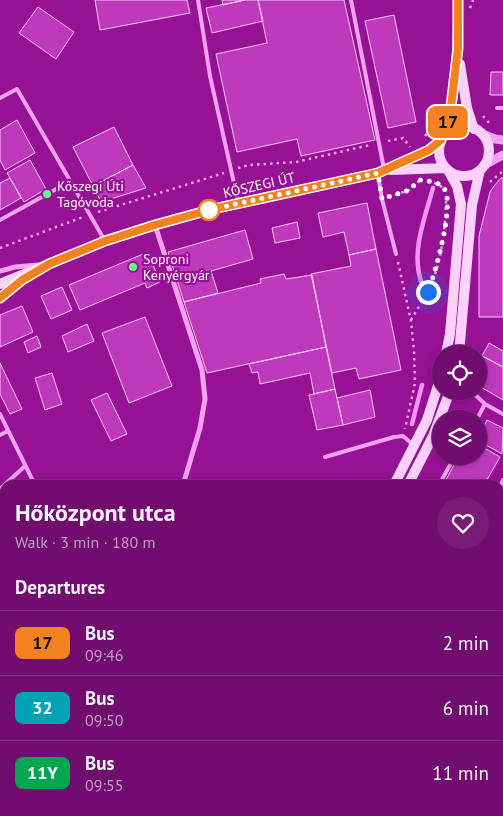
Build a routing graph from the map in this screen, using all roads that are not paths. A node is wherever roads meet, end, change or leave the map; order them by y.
1 (198, 0) edge
2 (350, 0) edge
3 (458, 0) edge
4 (458, 48) junction
5 (0, 98) edge
6 (497, 108) dead end
7 (503, 108) edge
8 (478, 131) junction
9 (442, 139) junction
10 (503, 140) edge
11 (503, 155) edge
12 (482, 168) junction
13 (447, 169) junction
14 (381, 172) junction
15 (71, 181) junction
16 (238, 204) junction
17 (0, 220) edge
18 (155, 225) junction
19 (105, 241) junction
20 (396, 254) road end
21 (49, 264) junction
22 (0, 271) edge
23 (0, 284) edge
24 (0, 298) edge
25 (448, 345) edge
26 (460, 345) edge
27 (434, 400) edge
28 (447, 400) edge
29 (481, 400) edge
30 (486, 404) junction
31 (482, 410) edge
32 (0, 414) edge
33 (503, 414) edge
34 (8, 431) junction
35 (0, 436) edge
36 (414, 446) junction
37 (325, 457) dead end
38 (450, 465) edge
39 (26, 466) junction
40 (10, 480) edge
41 (33, 480) edge
42 (184, 480) edge
43 (397, 480) edge
44 (411, 480) edge
45 (442, 480) edge

1 - 16 lane
2 - 14 lane
3 - 4 main road
4 - 8 main road
4 - 9 main road
5 - 15 lane
6 - 7 lane
8 - 9 main road
8 - 10 street
8 - 12 main road
9 - 13 main road
9 - 14 main road, KŐSZEGI ÚT
11 - 12 street
12 - 13 main road
12 - 26 main road
13 - 14 main road, KŐSZEGI ÚT
13 - 25 main road
14 - 16 main road, KŐSZEGI ÚT
14 - 20 lane
15 - 17 lane
15 - 19 lane
16 - 18 main road, KŐSZEGI ÚT
18 - 19 main road, KŐSZEGI ÚT
18 - 42 street
19 - 21 main road, KŐSZEGI ÚT
21 - 22 street
21 - 23 main road, KŐSZEGI ÚT
21 - 24 street
27 - 36 main road
28 - 44 main road
29 - 30 lane
30 - 31 lane
30 - 33 lane
32 - 34 lane
34 - 35 lane
34 - 39 lane
36 - 37 lane
36 - 43 main road
38 - 45 lane
39 - 40 lane
39 - 41 lane

